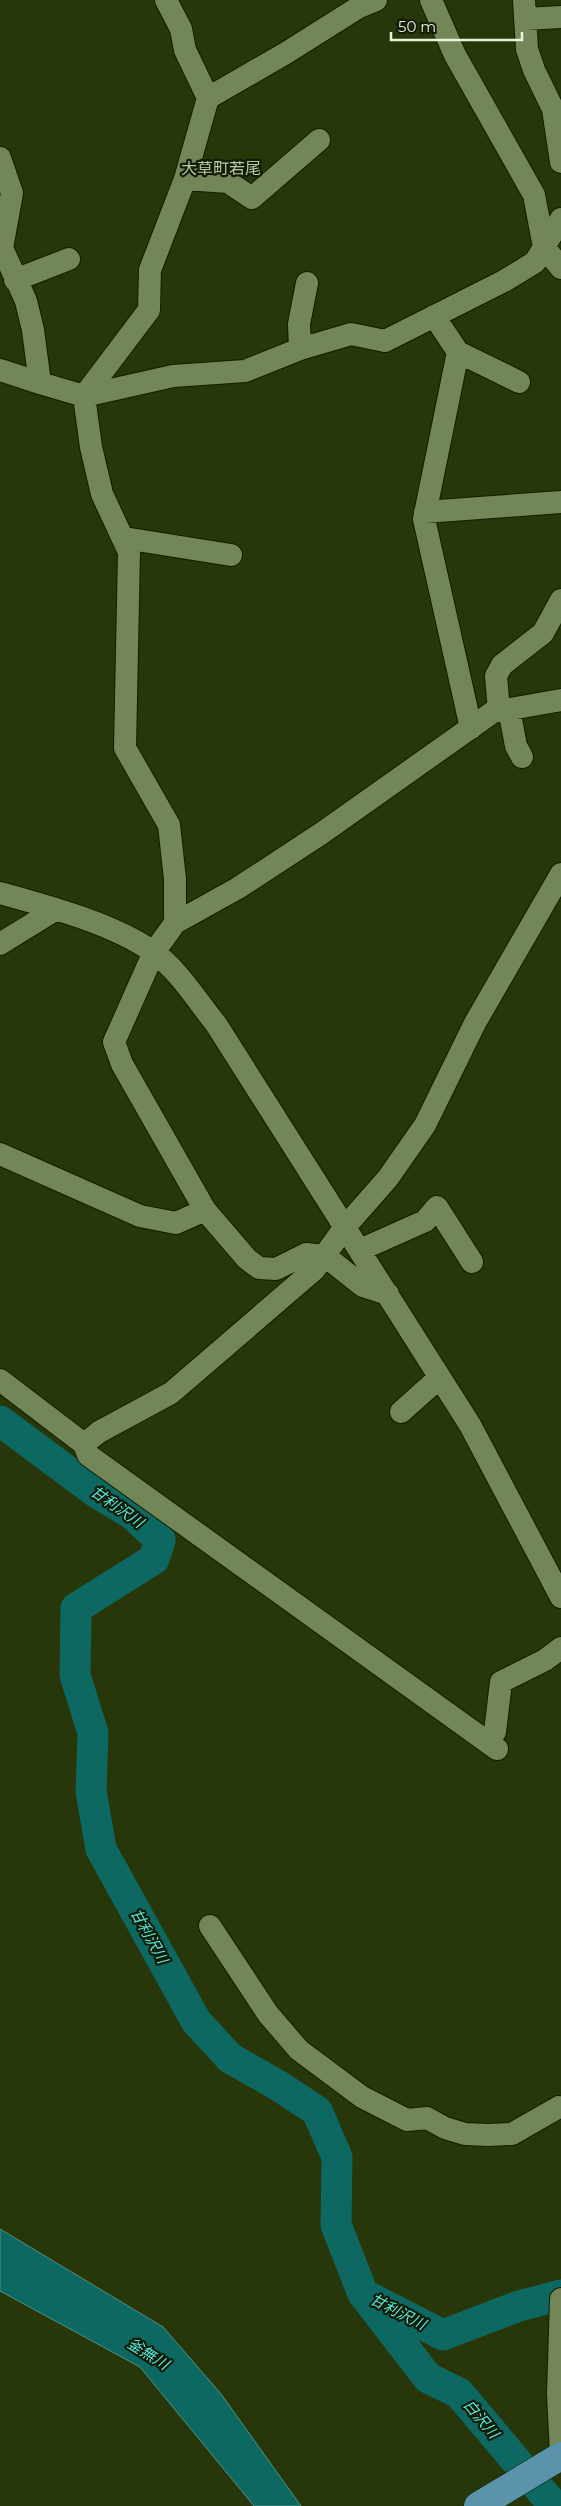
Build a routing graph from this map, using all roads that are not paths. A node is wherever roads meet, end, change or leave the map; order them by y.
1 (166, 0) edge
2 (431, 0) edge
3 (363, 2) edge
4 (524, 10) edge
5 (561, 17) edge
6 (208, 98) junction
7 (319, 140) dead end
8 (0, 158) edge
9 (561, 162) edge
10 (185, 179) junction
11 (561, 219) edge
12 (544, 247) junction
13 (69, 259) dead end
14 (561, 268) edge
15 (15, 280) junction
16 (307, 283) dead end
17 (434, 316) junction
18 (300, 349) junction
19 (458, 352) junction
20 (0, 370) edge
21 (519, 382) dead end
22 (40, 383) junction
23 (84, 396) junction
24 (561, 502) edge
25 (425, 512) junction
26 (124, 538) junction
27 (231, 555) dead end
28 (561, 600) edge
29 (561, 700) edge
30 (504, 710) junction
31 (471, 728) junction
32 (522, 757) dead end
33 (561, 874) edge
34 (0, 893) edge
35 (55, 910) junction
36 (175, 923) junction
37 (0, 944) edge
38 (154, 952) junction
39 (0, 1154) edge
40 (205, 1210) junction
41 (345, 1227) junction
42 (360, 1250) junction
43 (324, 1256) junction
44 (472, 1262) dead end
45 (388, 1294) junction
46 (440, 1377) junction
47 (0, 1380) edge
48 (401, 1412) dead end
49 (84, 1444) junction
50 (561, 1597) edge
51 (561, 1648) edge
52 (210, 1926) dead end
53 (559, 2107) dead end
54 (561, 2298) edge
55 (556, 2458) edge
56 (478, 2506) edge

1 - 6 street
2 - 12 street
3 - 6 street
4 - 5 street
4 - 9 street
6 - 10 street
7 - 10 street
8 - 15 street
10 - 23 street
11 - 12 street
12 - 14 street
12 - 17 street
13 - 15 street
15 - 22 street
16 - 18 street
17 - 18 street
17 - 19 street
18 - 23 street
19 - 21 street
19 - 25 street
20 - 22 street
22 - 23 street
23 - 26 street
24 - 25 street
25 - 31 street
26 - 27 street
26 - 36 street
28 - 30 street
29 - 30 street
30 - 31 street
30 - 32 street
31 - 36 street
33 - 41 street
34 - 35 street
35 - 37 street
35 - 38 street
36 - 38 street
38 - 40 street
38 - 41 street
39 - 40 street
40 - 43 street
41 - 42 street
41 - 43 street
42 - 44 street
42 - 45 street
43 - 45 street
43 - 49 street
45 - 46 street
46 - 48 street
46 - 50 street
47 - 49 street
49 - 51 street
52 - 53 street
54 - 55 street
55 - 56 main road

